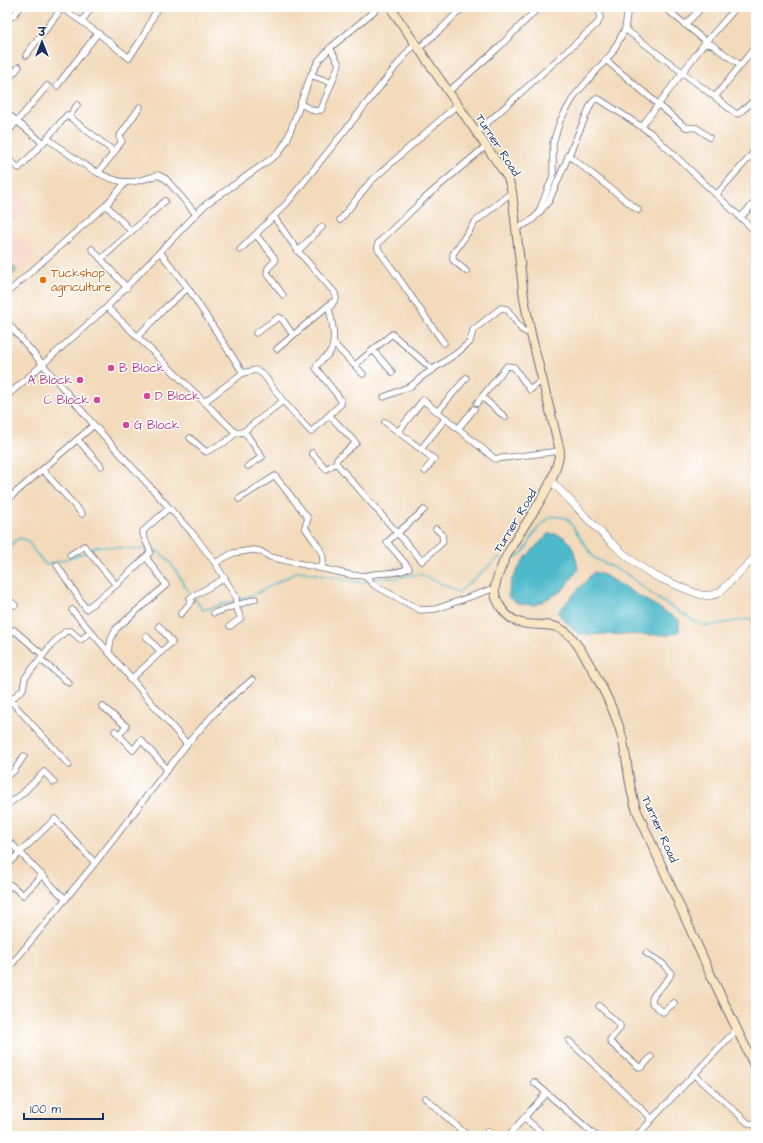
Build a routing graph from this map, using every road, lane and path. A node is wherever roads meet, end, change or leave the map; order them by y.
1 (20, 7) edge
2 (92, 7) edge
3 (158, 7) edge
4 (379, 7) edge
5 (390, 7) edge
6 (463, 7) edge
7 (540, 7) edge
8 (600, 7) edge
9 (628, 7) edge
10 (664, 7) edge
11 (702, 7) edge
12 (734, 10) dead end
13 (13, 16) dead end
14 (82, 21) junction
15 (685, 25) junction
16 (625, 29) junction
17 (98, 33) junction
18 (707, 43) junction
19 (416, 46) junction
20 (756, 46) edge
21 (330, 48) junction
22 (26, 55) dead end
23 (607, 61) junction
24 (740, 65) junction
25 (19, 67) dead end
26 (683, 72) junction
27 (311, 75) junction
28 (7, 81) edge
29 (332, 83) junction
30 (47, 86) dead end
31 (57, 86) dead end
32 (448, 92) junction
33 (715, 97) junction
34 (756, 98) edge
35 (300, 104) junction
36 (77, 105) dead end
37 (457, 106) junction
38 (659, 106) junction
39 (140, 107) dead end
40 (7, 113) edge
41 (69, 117) junction
42 (17, 122) junction
43 (642, 126) junction
44 (7, 133) edge
45 (476, 133) junction
46 (709, 136) dead end
47 (47, 138) junction
48 (43, 144) junction
49 (486, 146) junction
50 (756, 150) edge
51 (112, 154) junction
52 (568, 155) junction
53 (7, 159) edge
54 (98, 173) junction
55 (126, 182) junction
56 (512, 192) junction
57 (716, 195) junction
58 (164, 201) dead end
59 (756, 201) edge
60 (106, 205) junction
61 (638, 210) dead end
62 (196, 214) junction
63 (538, 214) junction
64 (274, 217) junction
65 (740, 218) junction
66 (340, 220) dead end
67 (322, 227) dead end
68 (517, 228) junction
69 (131, 232) junction
70 (756, 232) edge
71 (256, 235) junction
72 (92, 249) dead end
73 (240, 250) dead end
74 (298, 251) junction
75 (160, 252) junction
76 (101, 259) junction
77 (466, 271) dead end
78 (127, 288) junction
79 (188, 288) junction
80 (7, 293) edge
81 (283, 295) dead end
82 (331, 303) junction
83 (107, 307) junction
84 (7, 322) edge
85 (256, 333) dead end
86 (531, 334) junction
87 (293, 335) junction
88 (138, 336) junction
89 (333, 343) junction
90 (444, 343) dead end
91 (276, 349) dead end
92 (373, 350) junction
93 (44, 364) junction
94 (355, 365) junction
95 (433, 370) junction
96 (392, 372) dead end
97 (243, 373) junction
98 (363, 374) dead end
99 (466, 378) dead end
100 (542, 380) junction
101 (7, 396) edge
102 (384, 397) dead end
103 (482, 397) junction
104 (283, 401) junction
105 (204, 402) junction
106 (438, 411) junction
107 (330, 416) junction
108 (505, 417) dead end
109 (446, 418) junction
110 (385, 422) dead end
111 (94, 425) junction
112 (458, 429) junction
113 (243, 432) junction
114 (398, 432) junction
115 (236, 433) junction
116 (190, 438) dead end
117 (78, 440) junction
118 (421, 450) junction
119 (560, 451) junction
120 (312, 454) dead end
121 (336, 463) junction
122 (101, 466) dead end
123 (248, 466) dead end
124 (43, 470) junction
125 (425, 471) dead end
126 (552, 482) junction
127 (7, 500) edge
128 (239, 500) dead end
129 (169, 508) junction
130 (424, 510) dead end
131 (82, 514) dead end
132 (436, 529) dead end
133 (398, 533) junction
134 (148, 552) junction
135 (70, 555) dead end
136 (756, 556) edge
137 (215, 563) junction
138 (57, 565) dead end
139 (322, 568) junction
140 (225, 578) junction
141 (368, 579) junction
142 (116, 585) junction
143 (495, 588) junction
144 (7, 599) edge
145 (255, 599) dead end
146 (237, 601) junction
147 (15, 605) dead end
148 (72, 610) dead end
149 (214, 613) dead end
150 (181, 614) dead end
151 (159, 626) dead end
152 (230, 626) dead end
153 (91, 631) junction
154 (146, 636) dead end
155 (7, 637) edge
156 (109, 651) junction
157 (161, 652) junction
158 (42, 657) junction
159 (130, 680) junction
160 (252, 680) dead end
161 (69, 683) dead end
162 (9, 702) edge
163 (102, 706) dead end
164 (187, 744) junction
165 (24, 756) dead end
166 (69, 765) dead end
167 (168, 770) junction
168 (7, 776) edge
169 (54, 782) dead end
170 (7, 805) edge
171 (7, 839) edge
172 (20, 852) junction
173 (96, 863) junction
174 (7, 865) edge
175 (42, 876) junction
176 (7, 889) edge
177 (66, 899) junction
178 (646, 953) dead end
179 (7, 970) edge
180 (674, 1003) dead end
181 (599, 1006) dead end
182 (737, 1029) junction
183 (569, 1041) dead end
184 (651, 1057) dead end
185 (756, 1069) edge
186 (694, 1074) junction
187 (534, 1082) dead end
188 (546, 1093) junction
189 (425, 1098) dead end
190 (525, 1118) junction
191 (651, 1120) junction
192 (756, 1126) edge
193 (488, 1132) dead end
194 (468, 1136) edge
195 (494, 1136) edge
196 (508, 1136) edge
197 (546, 1136) edge
198 (596, 1136) edge
199 (636, 1136) edge

1 - 13 street
2 - 14 street
3 - 17 street
4 - 21 street
5 - 19 main road, Turner Road
6 - 19 street
7 - 32 street
8 - 45 street
9 - 16 street
10 - 15 street
11 - 15 street
12 - 18 street
14 - 17 street
14 - 22 street
15 - 18 street
16 - 23 street
16 - 26 street
17 - 31 street
18 - 24 street
18 - 26 street
19 - 32 main road, Turner Road
19 - 64 street
20 - 24 street
21 - 27 street
21 - 29 street
23 - 38 street
23 - 63 street
24 - 33 street
25 - 28 street
26 - 33 street
26 - 38 street
27 - 29 street
27 - 35 street
29 - 35 street
30 - 42 street
32 - 37 main road, Turner Road
33 - 34 street
35 - 62 street
36 - 41 street
37 - 45 main road, Turner Road
37 - 66 street
38 - 43 street
38 - 46 street
39 - 51 street
40 - 42 street
41 - 47 street
41 - 51 street
42 - 44 street
42 - 48 street
43 - 52 street
43 - 57 street
45 - 49 main road, Turner Road
47 - 48 street
47 - 54 street
48 - 53 street
49 - 56 main road, Turner Road
49 - 90 street
50 - 57 street
51 - 54 street
52 - 61 street
52 - 63 street
54 - 55 street
55 - 60 street
55 - 62 street
56 - 68 main road, Turner Road
56 - 77 street
57 - 65 street
58 - 69 street
59 - 65 street
60 - 69 street
60 - 80 street
62 - 75 street
63 - 68 street
64 - 71 street
64 - 74 street
65 - 70 street
67 - 74 street
68 - 86 main road, Turner Road
69 - 76 street
71 - 73 street
71 - 81 street
72 - 76 street
74 - 82 street
75 - 78 street
75 - 79 street
76 - 78 street
78 - 83 street
79 - 88 street
79 - 97 street
82 - 87 street
82 - 89 street
83 - 88 street
83 - 93 street
84 - 93 street
85 - 87 street
86 - 95 street
86 - 100 main road, Turner Road
87 - 91 street
88 - 105 street
89 - 94 street
89 - 107 street
92 - 94 street
92 - 95 street
92 - 96 street
93 - 101 street
93 - 111 street
94 - 98 street
95 - 102 street
97 - 104 street
97 - 105 street
99 - 106 street
100 - 103 street
100 - 119 main road, Turner Road
103 - 108 street
103 - 112 street
104 - 107 street
104 - 113 street
105 - 115 street
106 - 109 street
106 - 114 street
107 - 121 street
109 - 112 street
109 - 118 street
110 - 114 street
111 - 117 street
111 - 129 street
112 - 119 street
113 - 115 street
113 - 123 street
114 - 118 street
115 - 116 street
117 - 122 street
117 - 124 street
118 - 125 street
119 - 126 main road, Turner Road
120 - 121 street
121 - 133 street
124 - 127 street
124 - 131 street
126 - 136 street
126 - 143 main road, Turner Road
128 - 139 street
129 - 134 street
129 - 137 street
130 - 133 street
132 - 133 street
133 - 141 street
134 - 142 street
134 - 156 street
135 - 142 street
137 - 139 street
137 - 140 street
138 - 142 street
139 - 141 street
140 - 146 street
140 - 150 street
141 - 143 street
143 - 182 main road, Turner Road
144 - 147 street
145 - 146 street
146 - 149 street
146 - 152 street
148 - 153 street
151 - 157 street
153 - 156 street
153 - 158 street
154 - 157 street
155 - 158 street
156 - 159 street
157 - 159 street
158 - 161 street
158 - 162 street
159 - 164 street
160 - 164 street
162 - 166 street
163 - 167 street
164 - 167 street
165 - 168 street
167 - 173 street
169 - 170 street
171 - 172 street
172 - 173 street
172 - 174 street
172 - 175 street
173 - 177 street
175 - 176 street
175 - 177 street
177 - 179 street
178 - 180 street
181 - 184 street
182 - 185 main road, Turner Road
182 - 186 street
183 - 191 street
186 - 191 street
186 - 192 street
187 - 188 street
188 - 190 street
188 - 198 street
189 - 194 street
190 - 196 street
190 - 197 street
191 - 199 street
193 - 195 street

